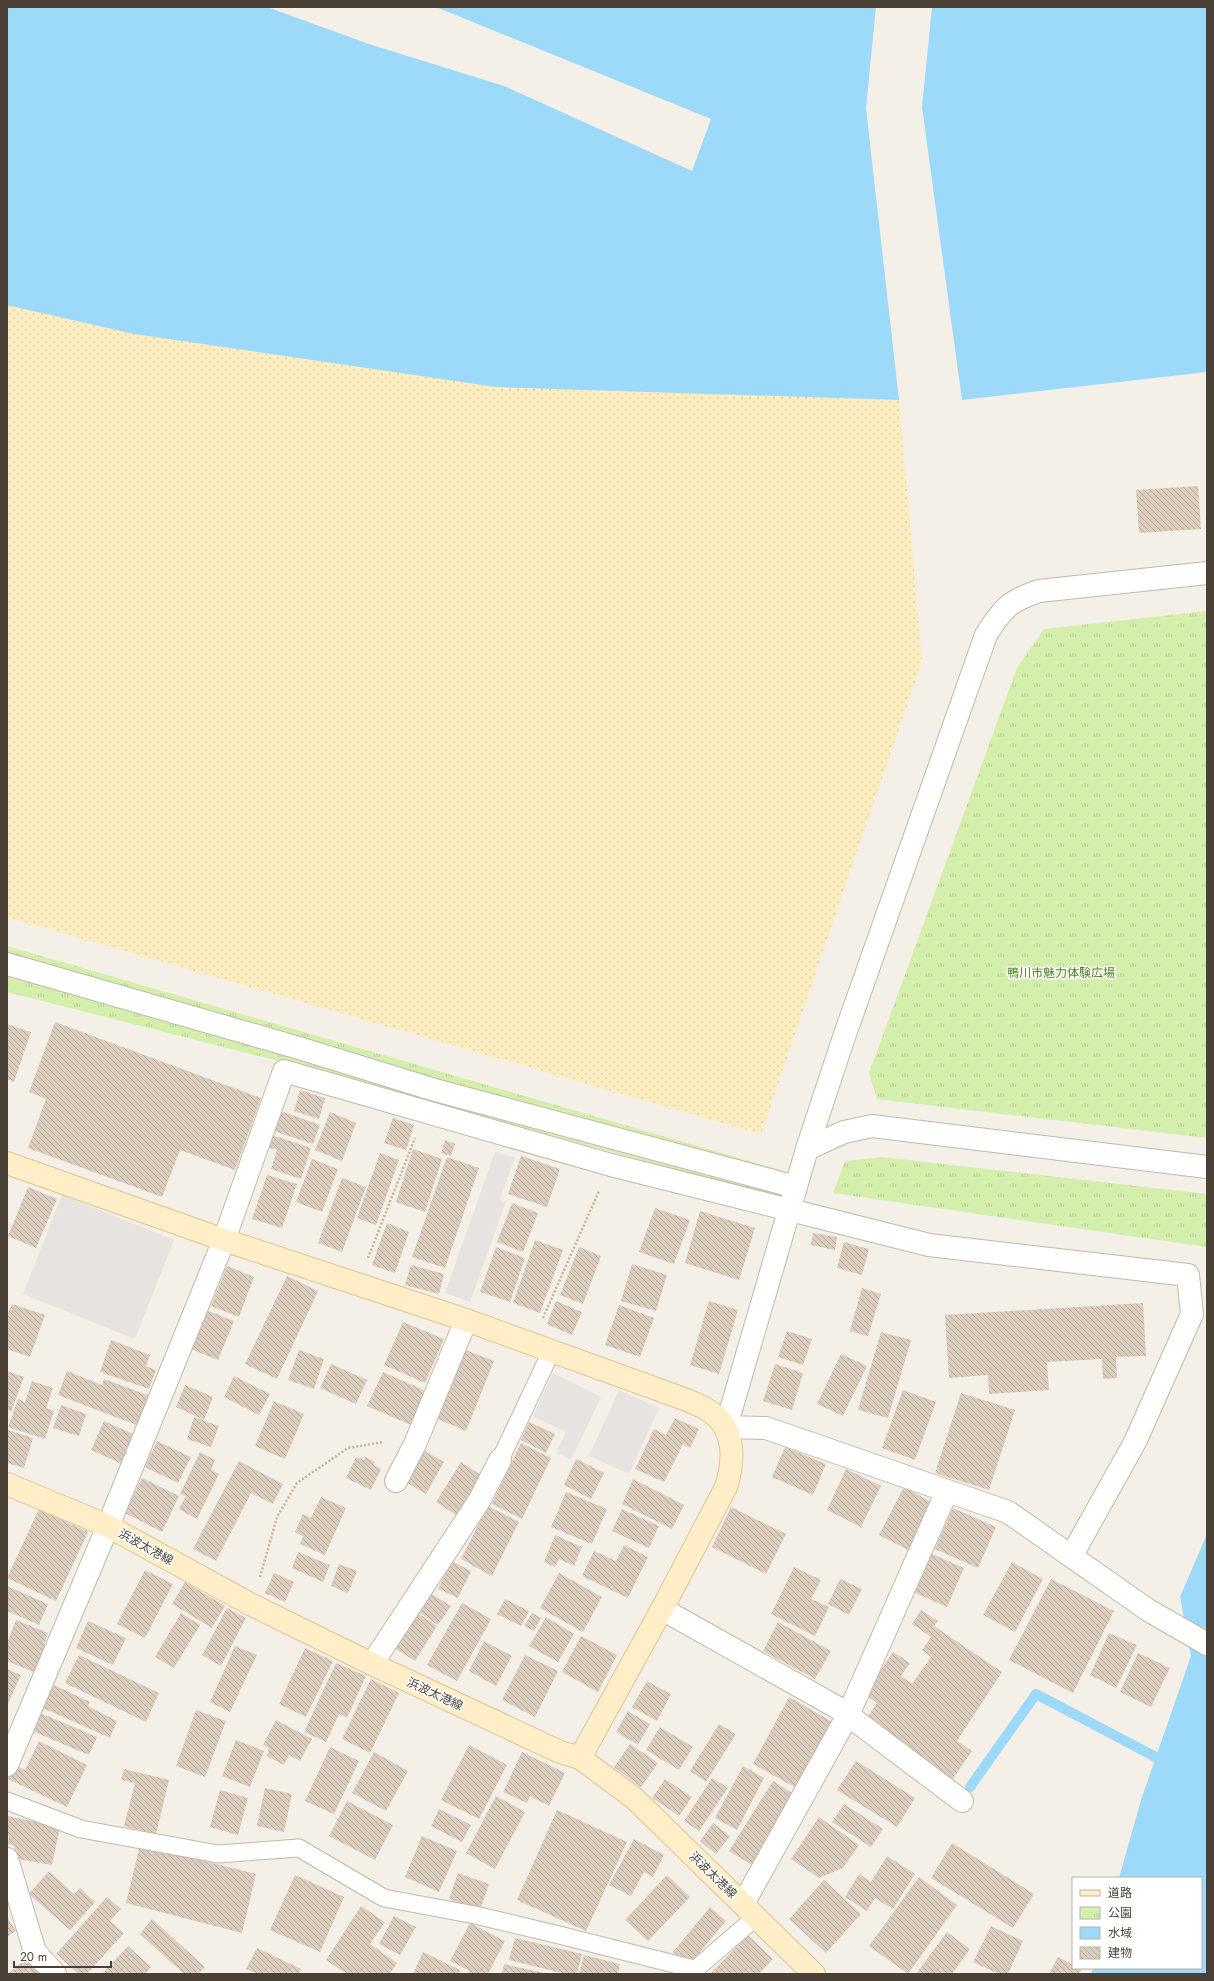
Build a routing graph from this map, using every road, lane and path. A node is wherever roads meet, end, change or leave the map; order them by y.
1 (1207, 573) edge
2 (7, 964) edge
3 (425, 1113) junction
4 (807, 1149) junction
5 (7, 1163) edge
6 (611, 1165) junction
7 (1207, 1167) edge
8 (796, 1187) junction
9 (789, 1209) junction
10 (224, 1240) junction
11 (357, 1284) junction
12 (466, 1320) junction
13 (541, 1348) junction
14 (726, 1428) junction
15 (415, 1444) junction
16 (500, 1460) joint
17 (396, 1481) dead end
18 (7, 1484) edge
19 (947, 1491) junction
20 (108, 1526) junction
21 (1072, 1555) junction
22 (252, 1605) junction
23 (662, 1609) junction
24 (1207, 1644) edge
25 (372, 1664) junction
26 (848, 1715) junction
27 (580, 1758) junction
28 (7, 1765) edge
29 (7, 1801) edge
30 (962, 1801) dead end
31 (7, 1858) edge
32 (749, 1910) junction
33 (692, 1971) edge
34 (55, 1974) edge
35 (814, 1974) edge

1 - 4 street
2 - 8 street
3 - 6 street
3 - 10 street
3 - 11 path
4 - 7 street
4 - 8 street
5 - 10 main road
6 - 9 street
6 - 13 path
8 - 9 street
9 - 14 street
9 - 21 street
10 - 11 main road
10 - 20 street
11 - 12 main road
12 - 13 main road
12 - 15 street
13 - 14 main road
13 - 16 lane
14 - 19 street
14 - 23 main road
15 - 17 street
15 - 22 path
16 - 25 street
18 - 20 main road, 浜波太港線
19 - 21 street
19 - 26 street
20 - 22 main road, 浜波太港線
20 - 28 street
21 - 24 street
22 - 25 main road, 浜波太港線
23 - 26 street
23 - 27 main road
25 - 27 main road, 浜波太港線
26 - 30 street
26 - 32 street
27 - 32 main road, 浜波太港線
29 - 33 lane
31 - 34 street
32 - 33 lane
32 - 35 main road, 浜波太港線

